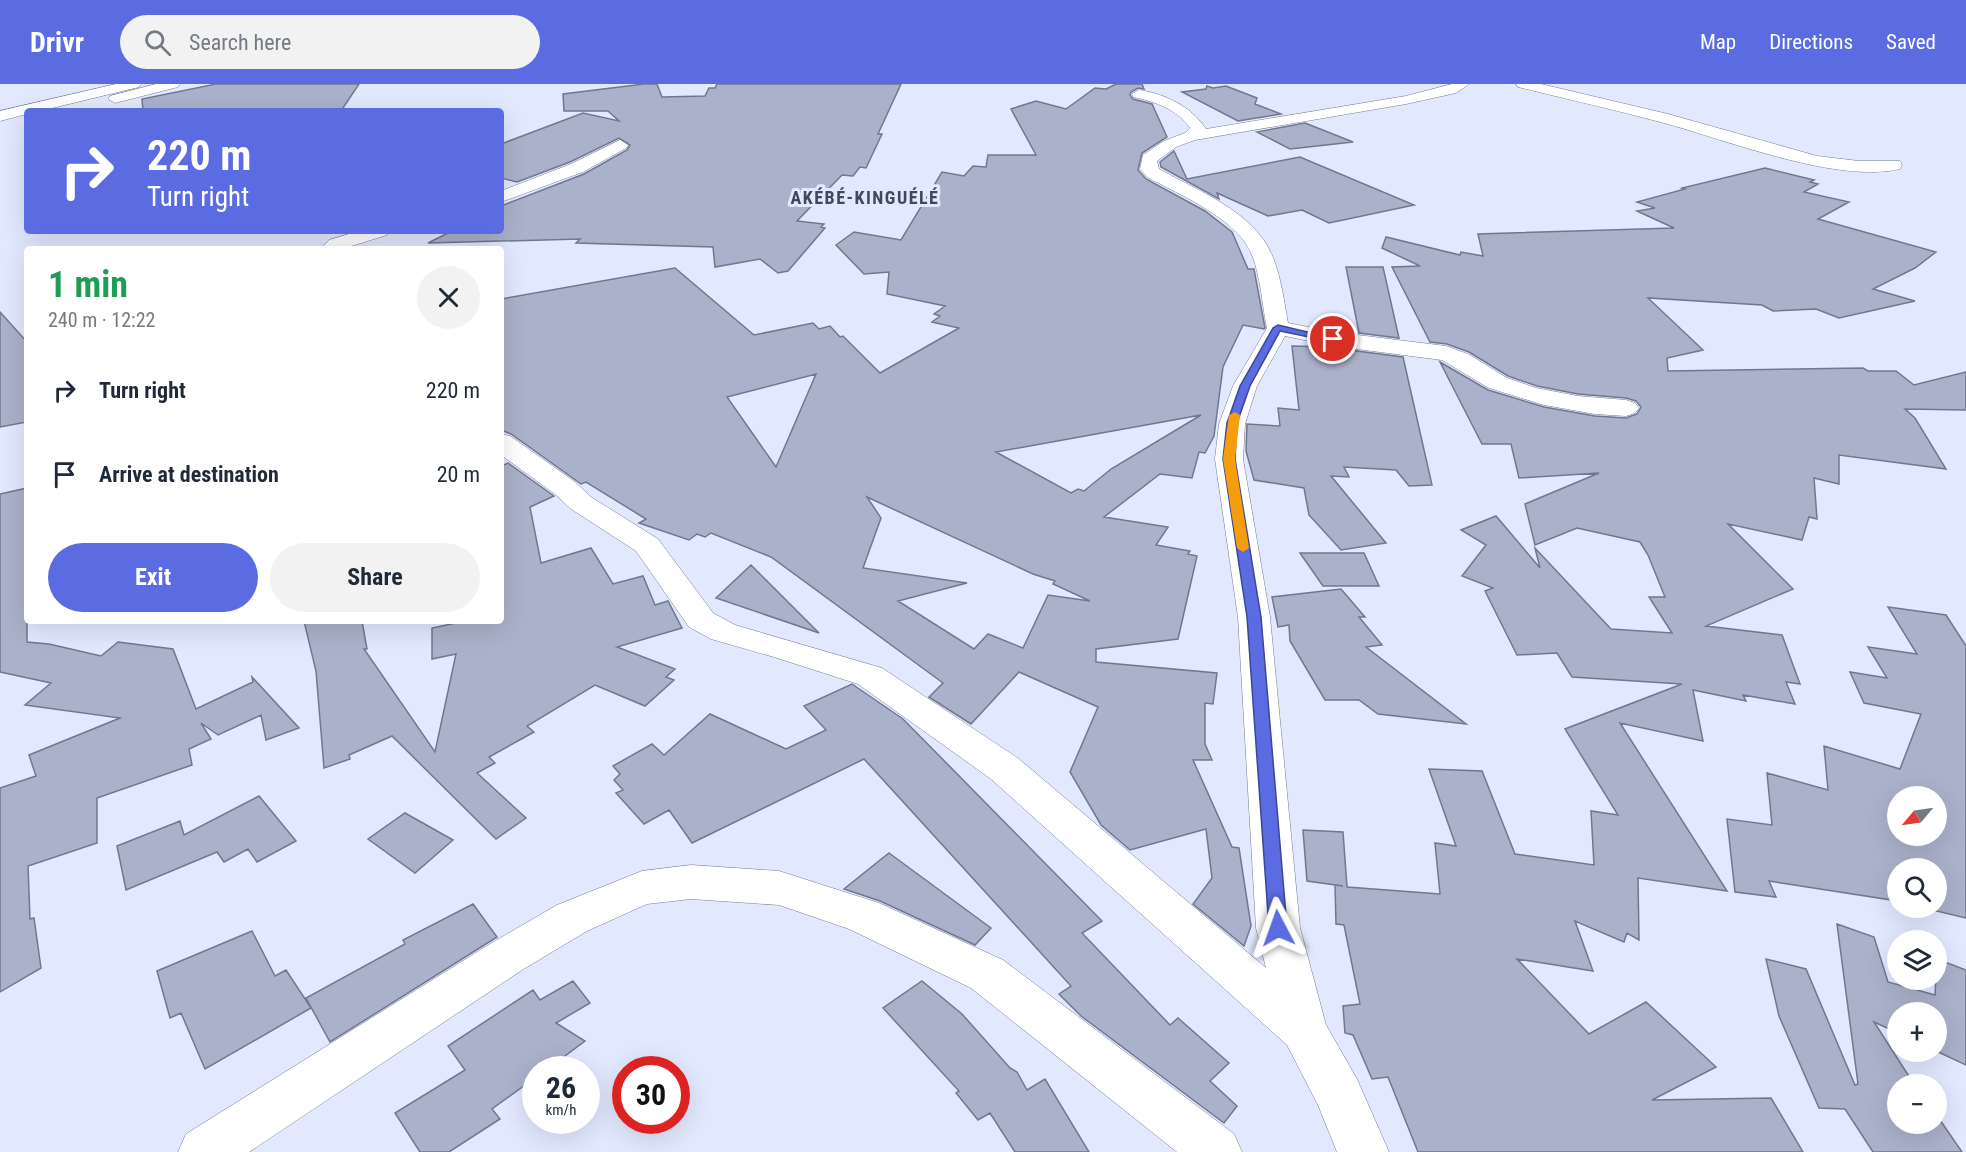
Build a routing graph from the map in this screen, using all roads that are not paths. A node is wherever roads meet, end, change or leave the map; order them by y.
1 (134, 84) edge
2 (173, 84) edge
3 (1462, 84) edge
4 (1523, 84) edge
5 (1139, 94) dead end
6 (34, 108) edge
7 (79, 108) edge
8 (24, 110) edge
9 (0, 116) edge
10 (24, 122) edge
11 (0, 128) edge
12 (1191, 136) junction
13 (620, 145) dead end
14 (1894, 165) dead end
15 (504, 196) edge
16 (370, 234) edge
17 (334, 246) edge
18 (1278, 328) junction
19 (1626, 408) dead end
20 (504, 444) edge
21 (1304, 1030) junction
22 (204, 1152) edge
23 (1216, 1152) edge
24 (1363, 1152) edge

1 - 6 main road
2 - 7 main road
3 - 12 main road
4 - 14 main road
5 - 12 main road
8 - 9 main road
10 - 11 main road
12 - 18 main road
13 - 15 main road
16 - 17 main road
18 - 19 main road
18 - 21 main road
20 - 21 main road
21 - 24 main road
22 - 23 main road

